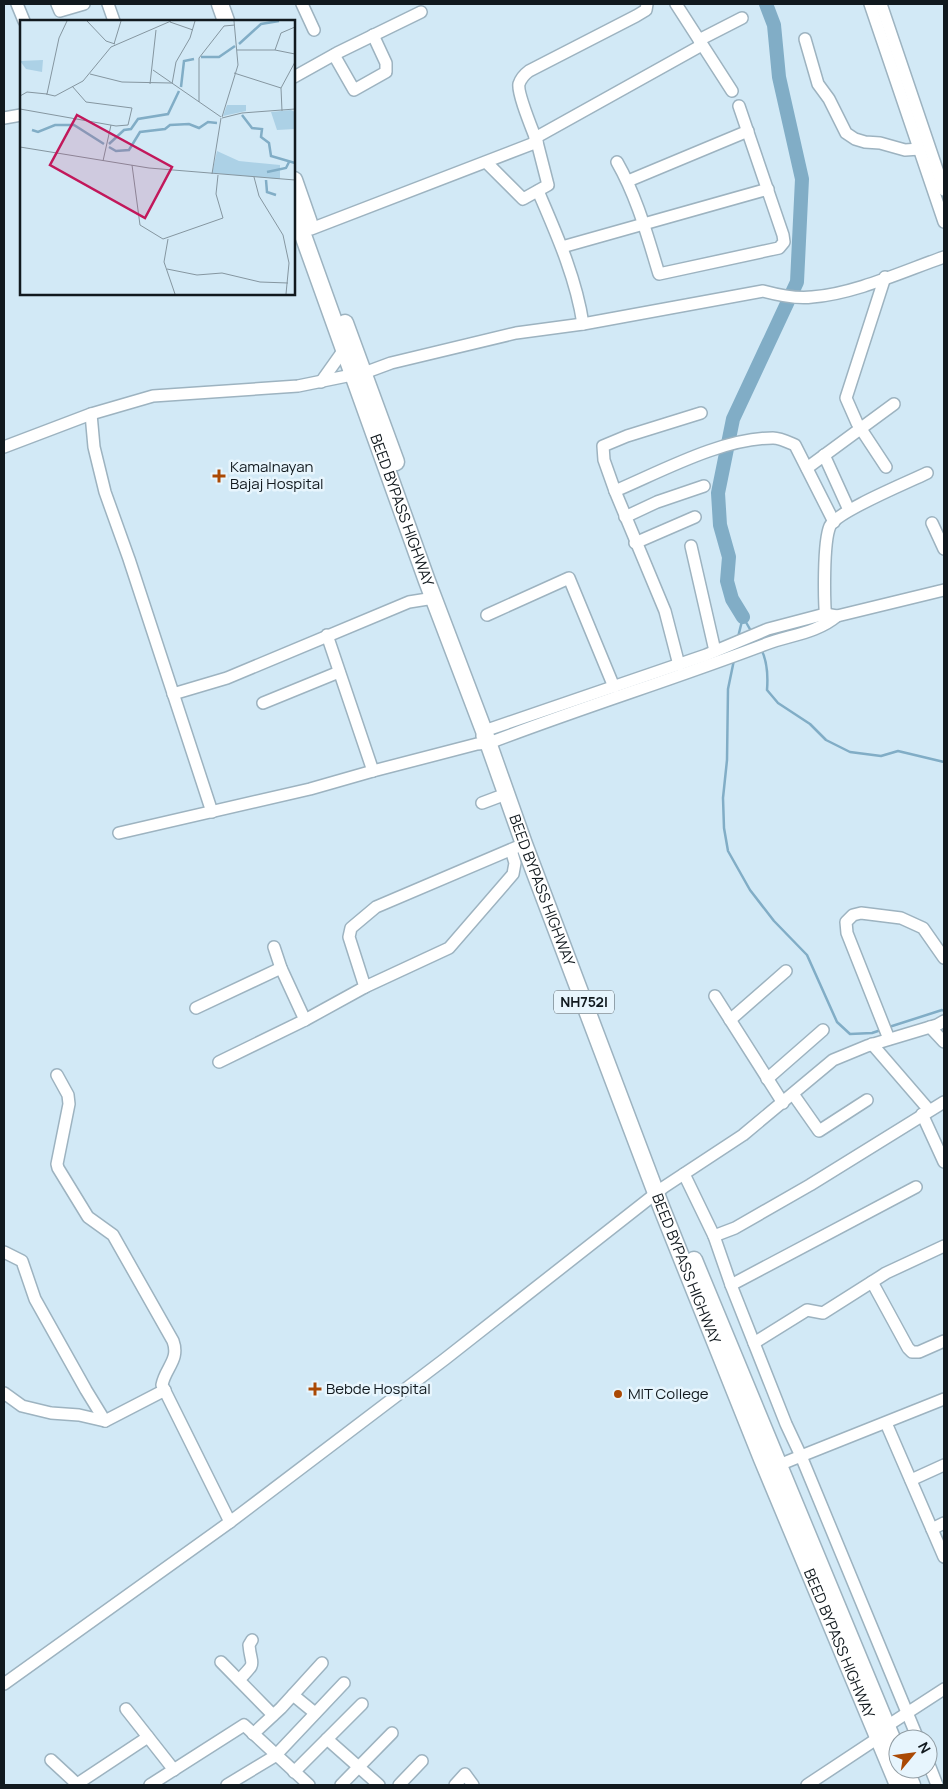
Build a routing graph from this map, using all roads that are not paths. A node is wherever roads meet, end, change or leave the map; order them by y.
1 (17, 4) edge
2 (57, 4) edge
3 (84, 4) edge
4 (108, 4) edge
5 (220, 4) edge
6 (232, 4) edge
7 (302, 4) edge
8 (647, 4) edge
9 (676, 4) edge
10 (870, 4) edge
11 (881, 4) edge
12 (421, 12) dead end
13 (742, 18) dead end
14 (24, 20) edge
15 (114, 20) edge
16 (226, 20) edge
17 (238, 20) edge
18 (314, 30) dead end
19 (373, 35) junction
20 (805, 40) dead end
21 (701, 42) junction
22 (334, 55) junction
23 (295, 76) edge
24 (732, 91) dead end
25 (739, 106) dead end
26 (20, 115) edge
27 (4, 118) edge
28 (748, 131) junction
29 (536, 140) junction
30 (920, 149) junction
31 (486, 162) junction
32 (617, 162) dead end
33 (628, 181) junction
34 (295, 183) edge
35 (768, 189) junction
36 (944, 190) edge
37 (538, 191) junction
38 (295, 213) edge
39 (944, 222) edge
40 (644, 223) junction
41 (311, 229) junction
42 (562, 247) junction
43 (944, 257) edge
44 (886, 277) junction
45 (583, 324) junction
46 (343, 351) junction
47 (358, 374) junction
48 (321, 382) junction
49 (894, 404) dead end
50 (701, 413) dead end
51 (91, 414) junction
52 (861, 428) junction
53 (4, 447) edge
54 (824, 455) junction
55 (886, 466) dead end
56 (807, 468) junction
57 (927, 473) dead end
58 (704, 486) dead end
59 (615, 491) junction
60 (849, 510) junction
61 (625, 517) junction
62 (695, 517) dead end
63 (834, 522) junction
64 (932, 523) dead end
65 (635, 543) junction
66 (692, 546) dead end
67 (944, 549) edge
68 (944, 590) edge
69 (434, 598) junction
70 (487, 615) dead end
71 (825, 620) junction
72 (327, 636) junction
73 (720, 650) junction
74 (679, 665) junction
75 (339, 672) junction
76 (614, 687) junction
77 (174, 694) junction
78 (263, 703) dead end
79 (488, 737) junction
80 (373, 771) junction
81 (506, 794) junction
82 (482, 803) dead end
83 (212, 812) junction
84 (119, 833) dead end
85 (518, 847) junction
86 (274, 947) dead end
87 (944, 958) edge
88 (281, 968) junction
89 (786, 971) dead end
90 (365, 987) junction
91 (715, 996) dead end
92 (196, 1008) dead end
93 (305, 1020) junction
94 (730, 1020) junction
95 (937, 1024) edge
96 (823, 1030) dead end
97 (888, 1036) junction
98 (944, 1042) edge
99 (872, 1044) junction
100 (219, 1062) dead end
101 (57, 1075) dead end
102 (767, 1079) junction
103 (793, 1094) junction
104 (867, 1100) dead end
105 (944, 1102) edge
106 (783, 1103) junction
107 (926, 1112) junction
108 (944, 1162) edge
109 (684, 1174) junction
110 (916, 1187) dead end
111 (660, 1191) junction
112 (714, 1236) junction
113 (944, 1246) edge
114 (4, 1252) edge
115 (872, 1282) junction
116 (730, 1284) junction
117 (944, 1341) edge
118 (754, 1343) junction
119 (165, 1390) junction
120 (4, 1393) edge
121 (944, 1399) edge
122 (106, 1421) junction
123 (886, 1423) junction
124 (801, 1456) junction
125 (944, 1465) edge
126 (773, 1468) junction
127 (911, 1480) junction
128 (230, 1522) junction
129 (944, 1523) edge
130 (932, 1529) junction
131 (944, 1557) edge
132 (252, 1640) dead end
133 (221, 1662) dead end
134 (322, 1663) dead end
135 (239, 1680) junction
136 (344, 1683) dead end
137 (4, 1684) edge
138 (944, 1689) edge
139 (293, 1695) junction
140 (362, 1704) dead end
141 (126, 1709) dead end
142 (907, 1712) junction
143 (315, 1714) junction
144 (273, 1715) junction
145 (914, 1729) edge
146 (882, 1732) junction
147 (392, 1733) dead end
148 (253, 1734) junction
149 (148, 1737) junction
150 (327, 1739) junction
151 (888, 1740) edge
152 (275, 1756) junction
153 (51, 1760) dead end
154 (422, 1761) dead end
155 (358, 1768) junction
156 (174, 1770) junction
157 (294, 1772) junction
158 (304, 1784) edge
159 (78, 1785) edge
160 (150, 1785) edge
161 (227, 1785) edge
162 (341, 1785) edge
163 (379, 1785) edge
164 (399, 1785) edge
165 (455, 1785) edge
166 (473, 1785) edge
167 (807, 1785) edge
168 (898, 1785) edge

1 - 14 street
2 - 3 street
4 - 15 street
5 - 16 highway
6 - 17 highway
7 - 18 street
8 - 29 street
9 - 21 street
10 - 30 street
11 - 36 street
12 - 19 street
13 - 21 street
19 - 22 street
19 - 22 street
20 - 30 street
21 - 24 street
21 - 29 street
22 - 23 street
25 - 28 street
26 - 27 street
28 - 33 street
28 - 35 street
29 - 31 street
29 - 37 street
30 - 39 street
31 - 37 street
31 - 41 street
32 - 33 street
33 - 40 street
34 - 41 highway, BEED BYPASS HIGHWAY / NH752I
35 - 40 street
35 - 40 street
37 - 42 street
38 - 46 highway, BEED BYPASS HIGHWAY / NH752I
40 - 42 street
41 - 47 highway, BEED BYPASS HIGHWAY / NH752I
42 - 45 street
43 - 44 street
44 - 45 street
44 - 52 street
45 - 47 street
46 - 47 highway, BEED BYPASS HIGHWAY / NH752I
46 - 48 street
47 - 48 street
47 - 69 highway, BEED BYPASS HIGHWAY / NH752I
47 - 79 highway, BEED BYPASS HIGHWAY / NH752I
48 - 51 street
49 - 52 street
50 - 59 street
51 - 53 street
51 - 77 street
52 - 54 street
52 - 55 street
54 - 56 street
54 - 60 street
56 - 59 street
56 - 63 street
57 - 60 street
58 - 61 street
59 - 61 street
60 - 63 street
61 - 65 street
62 - 65 street
63 - 71 street
64 - 67 street
65 - 74 street
66 - 73 street
68 - 71 street
69 - 72 street
69 - 79 highway, BEED BYPASS HIGHWAY / NH752I
70 - 76 street
71 - 73 street
71 - 79 street
72 - 75 street
72 - 77 street
73 - 74 street
74 - 76 street
75 - 78 street
75 - 80 street
76 - 79 street
77 - 83 street
79 - 80 street
79 - 81 highway, BEED BYPASS HIGHWAY / NH752I
79 - 111 highway, BEED BYPASS HIGHWAY / NH752I
80 - 83 street
81 - 82 street
81 - 85 highway, BEED BYPASS HIGHWAY / NH752I
83 - 84 street
85 - 90 street
85 - 90 street
85 - 111 highway, BEED BYPASS HIGHWAY / NH752I
86 - 88 street
87 - 97 street
88 - 92 street
88 - 93 street
89 - 94 street
90 - 93 street
91 - 94 street
93 - 100 street
94 - 102 street
95 - 97 street
95 - 98 street
96 - 102 street
97 - 99 street
99 - 103 street
99 - 107 street
101 - 119 street
102 - 106 street
103 - 104 street
103 - 106 street
105 - 107 street
106 - 109 street
107 - 108 street
107 - 112 street
109 - 111 street
109 - 112 street
110 - 116 street
111 - 126 highway, BEED BYPASS HIGHWAY / NH752I
111 - 128 street
112 - 116 street
113 - 115 street
114 - 122 street
115 - 117 street
115 - 118 street
116 - 118 street
118 - 124 street
119 - 122 street
119 - 128 street
120 - 122 street
121 - 123 street
123 - 124 street
123 - 127 street
124 - 126 street
124 - 142 street
125 - 127 street
126 - 146 highway, BEED BYPASS HIGHWAY / NH752I
127 - 130 street
128 - 137 street
129 - 130 street
130 - 131 street
132 - 135 street
133 - 135 street
134 - 139 street
135 - 144 street
136 - 143 street
138 - 142 street
139 - 143 street
139 - 144 street
140 - 150 street
141 - 149 street
142 - 145 street
142 - 146 street
143 - 152 street
144 - 148 street
146 - 151 highway, BEED BYPASS HIGHWAY / NH752I
146 - 167 street
146 - 168 highway, BEED BYPASS HIGHWAY / NH752I
147 - 155 street
148 - 152 street
148 - 156 street
149 - 156 street
149 - 159 street
150 - 155 street
150 - 157 street
152 - 157 street
152 - 161 street
153 - 159 street
154 - 164 street
155 - 162 street
155 - 163 street
156 - 160 street
157 - 158 street
165 - 166 street

